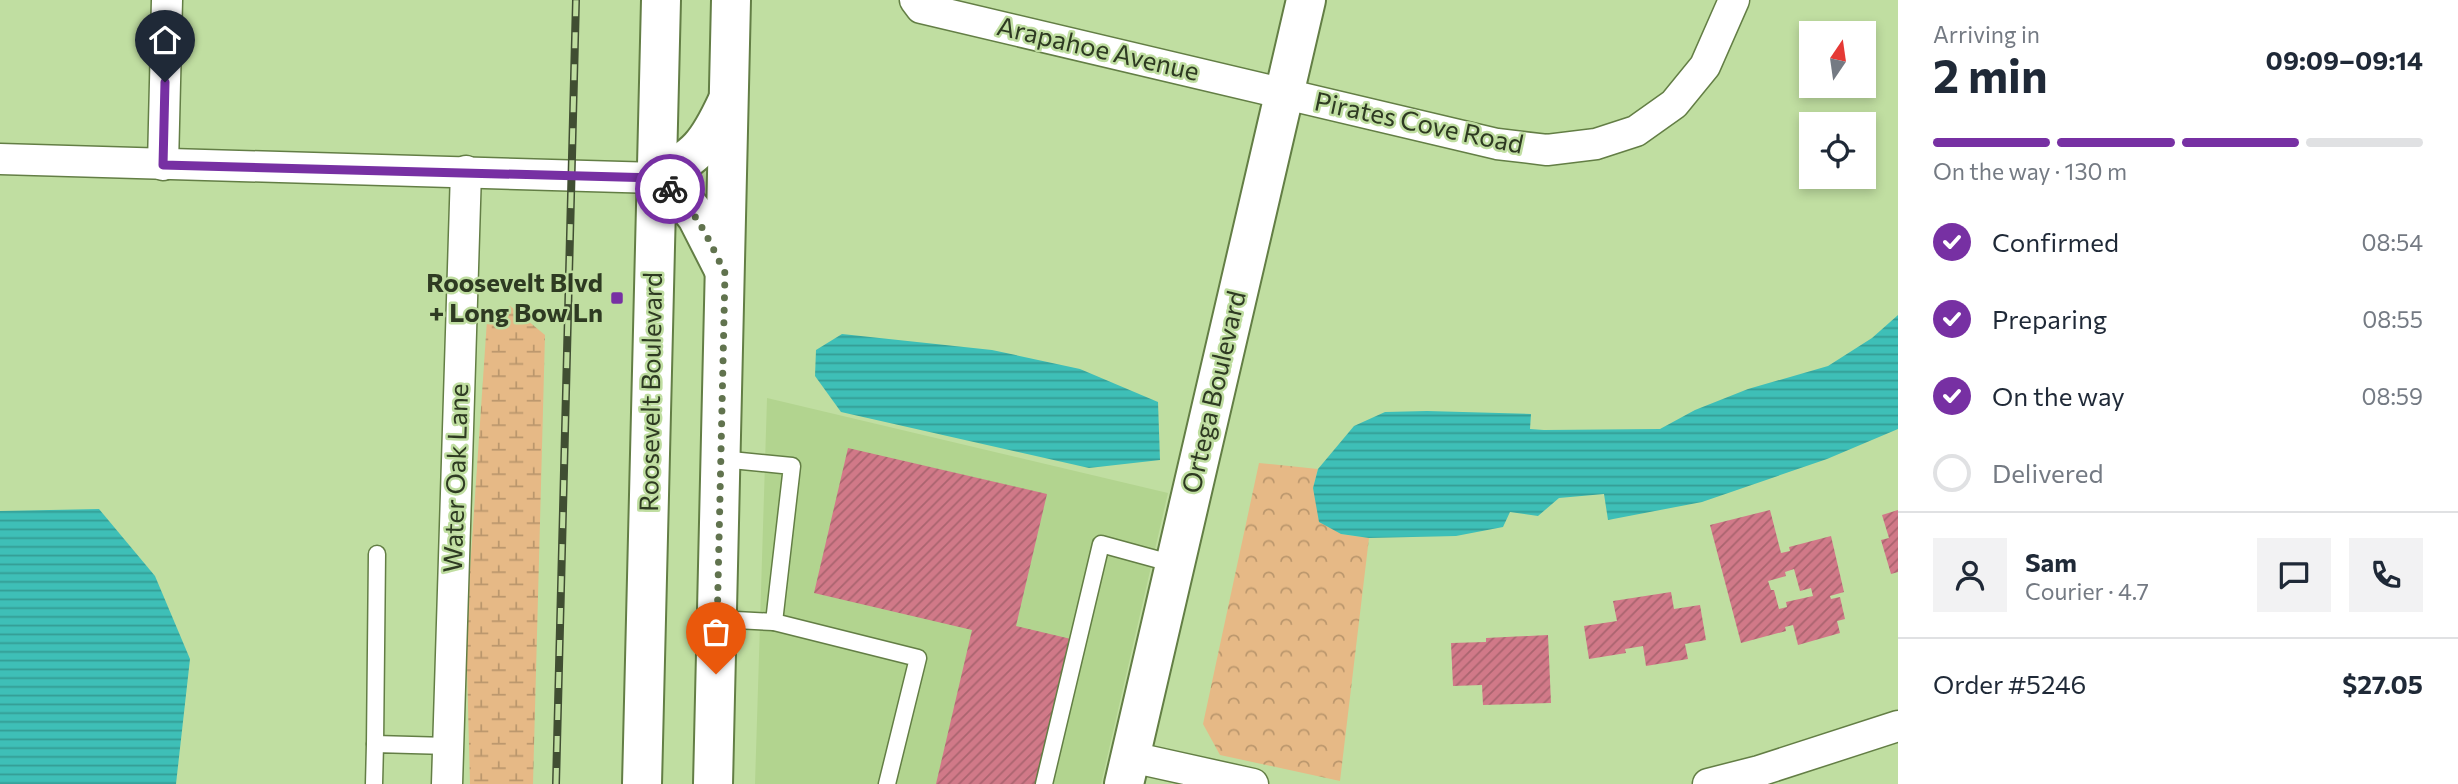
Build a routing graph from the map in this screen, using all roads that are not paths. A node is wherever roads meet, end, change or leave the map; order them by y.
1 (167, 0) edge
2 (661, 0) edge
3 (731, 0) edge
4 (915, 0) edge
5 (1306, 0) edge
6 (1734, 0) edge
7 (1284, 93) junction
8 (729, 99) junction
9 (0, 159) edge
10 (163, 165) junction
11 (466, 172) junction
12 (657, 178) junction
13 (725, 273) junction
14 (721, 459) junction
15 (377, 554) dead end
16 (1174, 564) junction
17 (717, 619) junction
18 (774, 622) junction
19 (1898, 726) edge
20 (375, 744) junction
21 (448, 746) junction
22 (1127, 770) edge
23 (374, 784) edge
24 (447, 784) edge
25 (642, 784) edge
26 (713, 784) edge
27 (887, 784) edge
28 (1044, 784) edge
29 (1253, 784) edge
30 (1708, 784) edge

1 - 10 street
2 - 12 main road, Roosevelt Boulevard
3 - 8 main road
4 - 7 street, Arapahoe Avenue
5 - 7 main road, Ortega Boulevard
6 - 7 street, Pirates Cove Road
7 - 16 main road, Ortega Boulevard
8 - 12 main road
8 - 13 main road
9 - 10 street
10 - 11 street
11 - 12 street
11 - 21 street, Water Oak Lane
12 - 13 main road
12 - 25 main road, Roosevelt Boulevard
13 - 14 main road
14 - 17 main road
14 - 18 lane
15 - 20 lane
16 - 22 main road, Ortega Boulevard
16 - 28 lane
17 - 18 lane
17 - 26 main road
18 - 27 lane
19 - 30 street
20 - 21 lane
20 - 23 lane
21 - 24 street, Water Oak Lane
22 - 29 street

